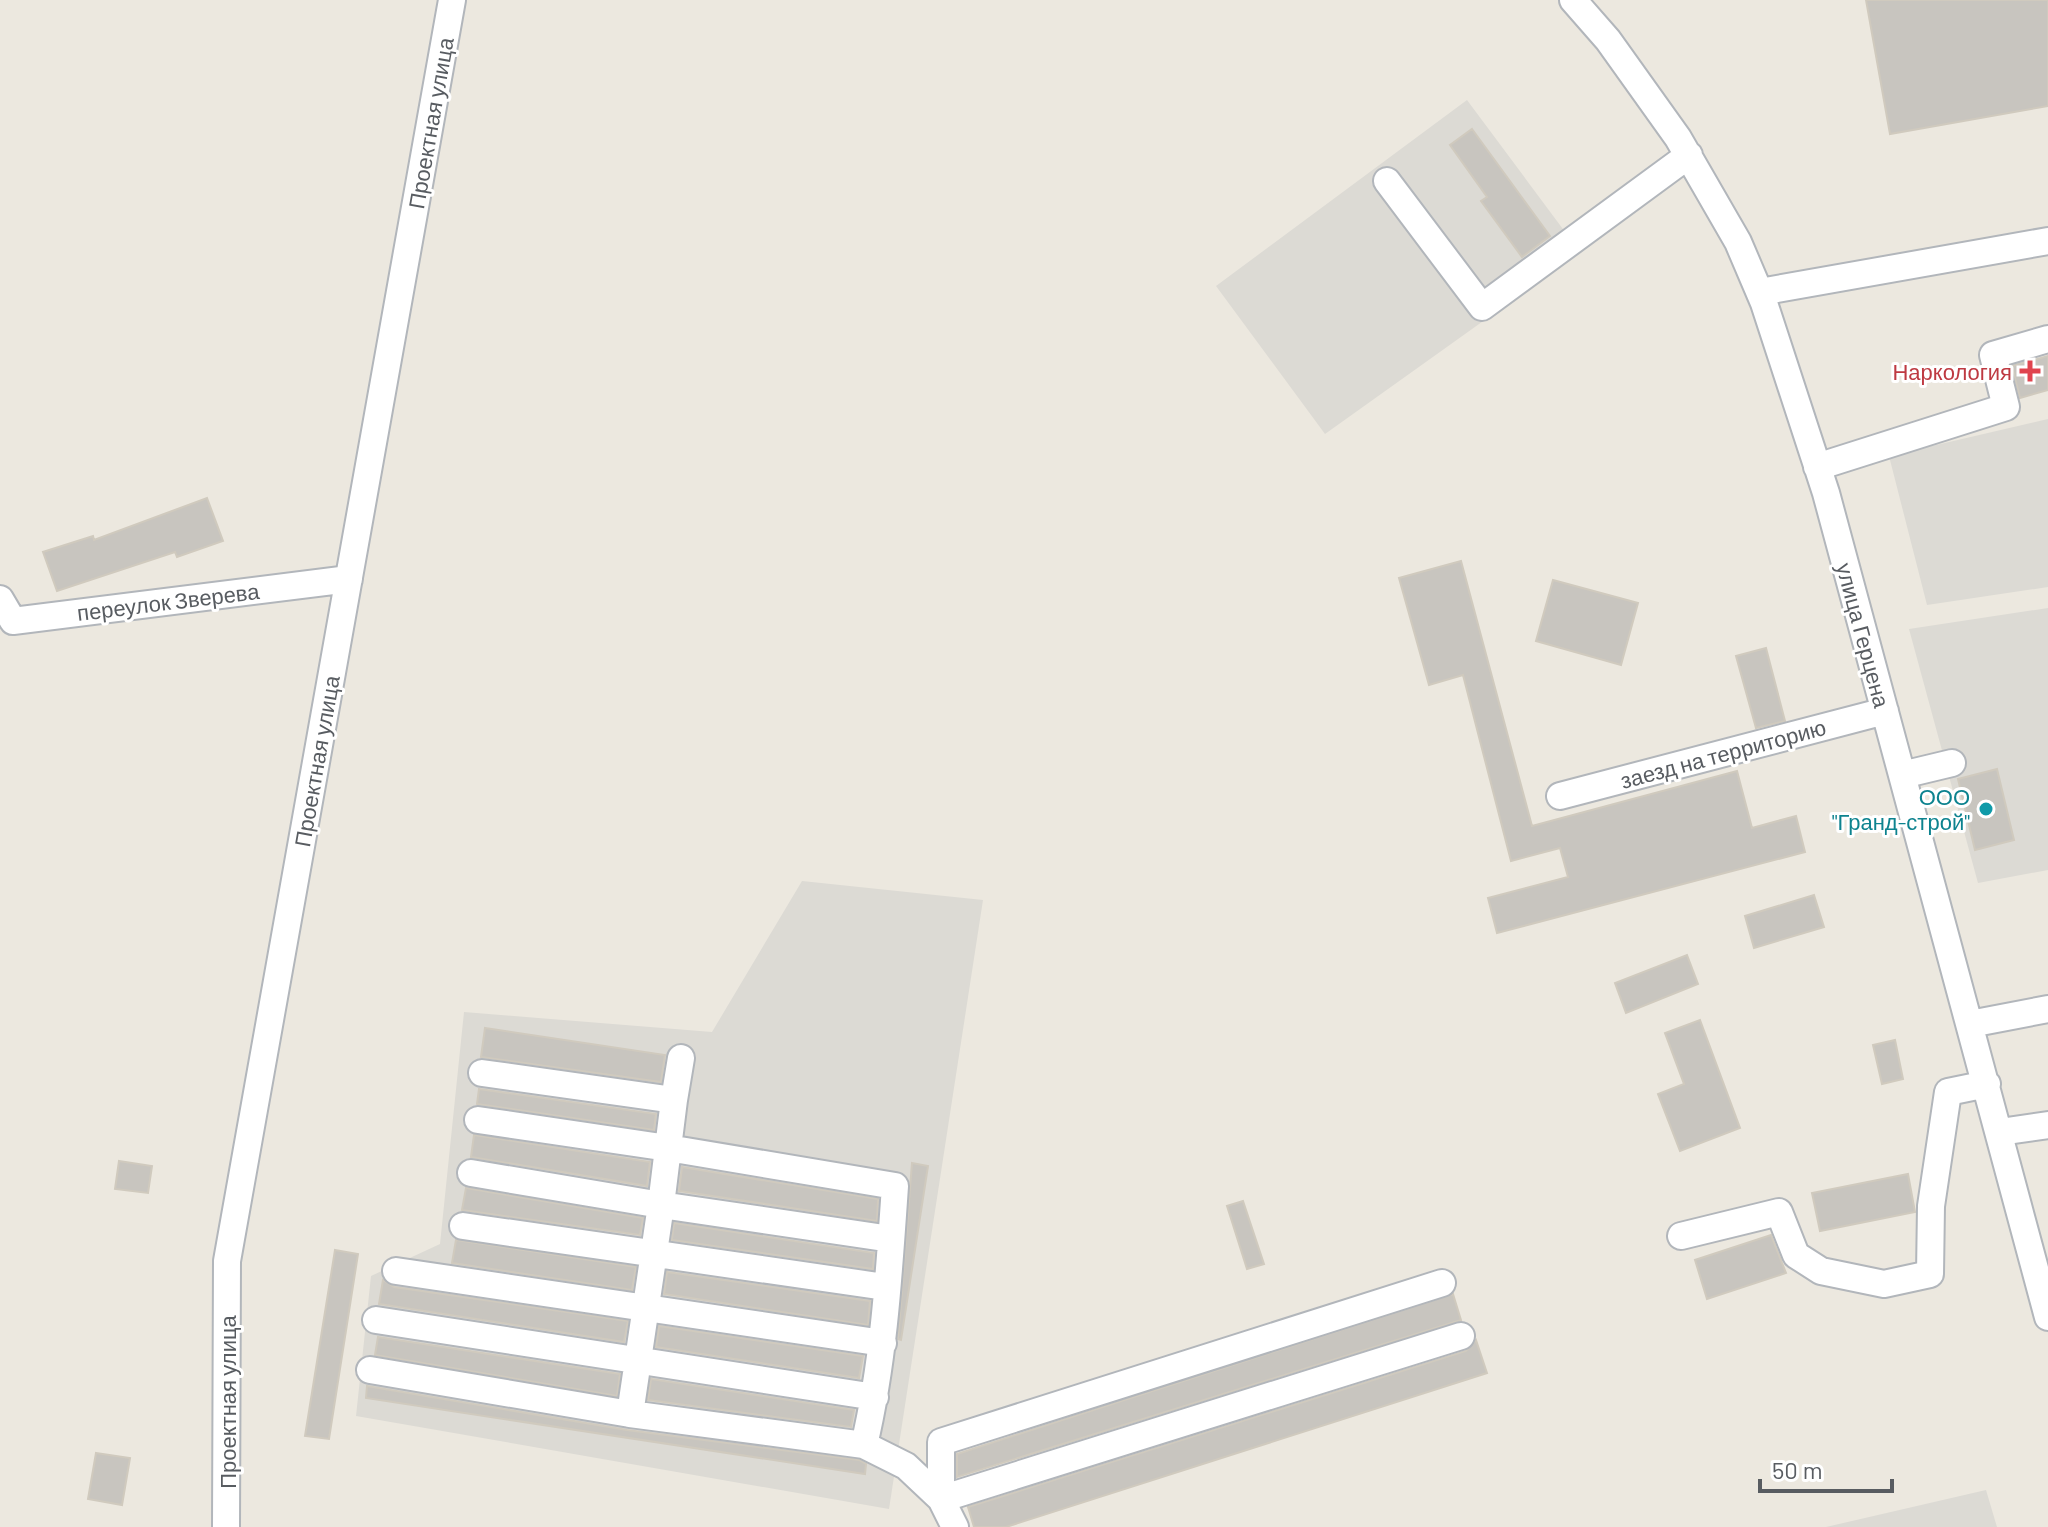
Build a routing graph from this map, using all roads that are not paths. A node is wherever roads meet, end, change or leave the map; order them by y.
1 (452, 0) edge
2 (1573, 0) edge
3 (1689, 155) junction
4 (1387, 181) dead end
5 (2048, 241) edge
6 (1760, 292) junction
7 (2048, 339) edge
8 (1817, 467) junction
9 (349, 579) junction
10 (2, 607) edge
11 (1885, 711) junction
12 (1952, 763) dead end
13 (1902, 775) junction
14 (1560, 796) dead end
15 (2048, 1009) edge
16 (1970, 1024) junction
17 (681, 1058) dead end
18 (482, 1073) dead end
19 (1987, 1084) junction
20 (674, 1100) junction
21 (478, 1120) dead end
22 (2048, 1125) edge
23 (2000, 1132) junction
24 (668, 1148) junction
25 (471, 1173) dead end
26 (661, 1205) junction
27 (463, 1226) dead end
28 (1681, 1236) dead end
29 (891, 1239) junction
30 (652, 1251) junction
31 (396, 1271) dead end
32 (1442, 1283) dead end
33 (885, 1287) junction
34 (643, 1308) junction
35 (2048, 1317) edge
36 (376, 1320) dead end
37 (1461, 1336) dead end
38 (883, 1343) junction
39 (636, 1361) junction
40 (370, 1370) dead end
41 (875, 1397) junction
42 (630, 1414) junction
43 (864, 1445) junction
44 (941, 1499) junction
45 (226, 1527) edge
46 (955, 1527) edge

1 - 9 street, Проектная улица
2 - 3 street, улица Герцена
3 - 4 street
3 - 6 street, улица Герцена
5 - 6 street
6 - 8 street, улица Герцена
7 - 8 street
8 - 11 street, улица Герцена
9 - 10 street, переулок Зверева
9 - 45 street, Проектная улица
11 - 13 street, улица Герцена
11 - 14 street, заезд на территорию
12 - 13 street
13 - 16 street, улица Герцена
15 - 16 street
16 - 19 street, улица Герцена
17 - 20 street
18 - 20 street
19 - 23 street, улица Герцена
19 - 28 street
20 - 24 street
21 - 24 street
22 - 23 street
23 - 35 street, улица Герцена
24 - 26 street
24 - 29 street
25 - 26 street
26 - 29 street
26 - 30 street
27 - 30 street
29 - 33 street
30 - 33 street
30 - 34 street
31 - 34 street
32 - 44 street
33 - 38 street
34 - 38 street
34 - 39 street
36 - 39 street
37 - 44 street
38 - 41 street
39 - 41 street
39 - 42 street
40 - 42 street
41 - 43 street
42 - 43 street
43 - 44 street
44 - 46 street

